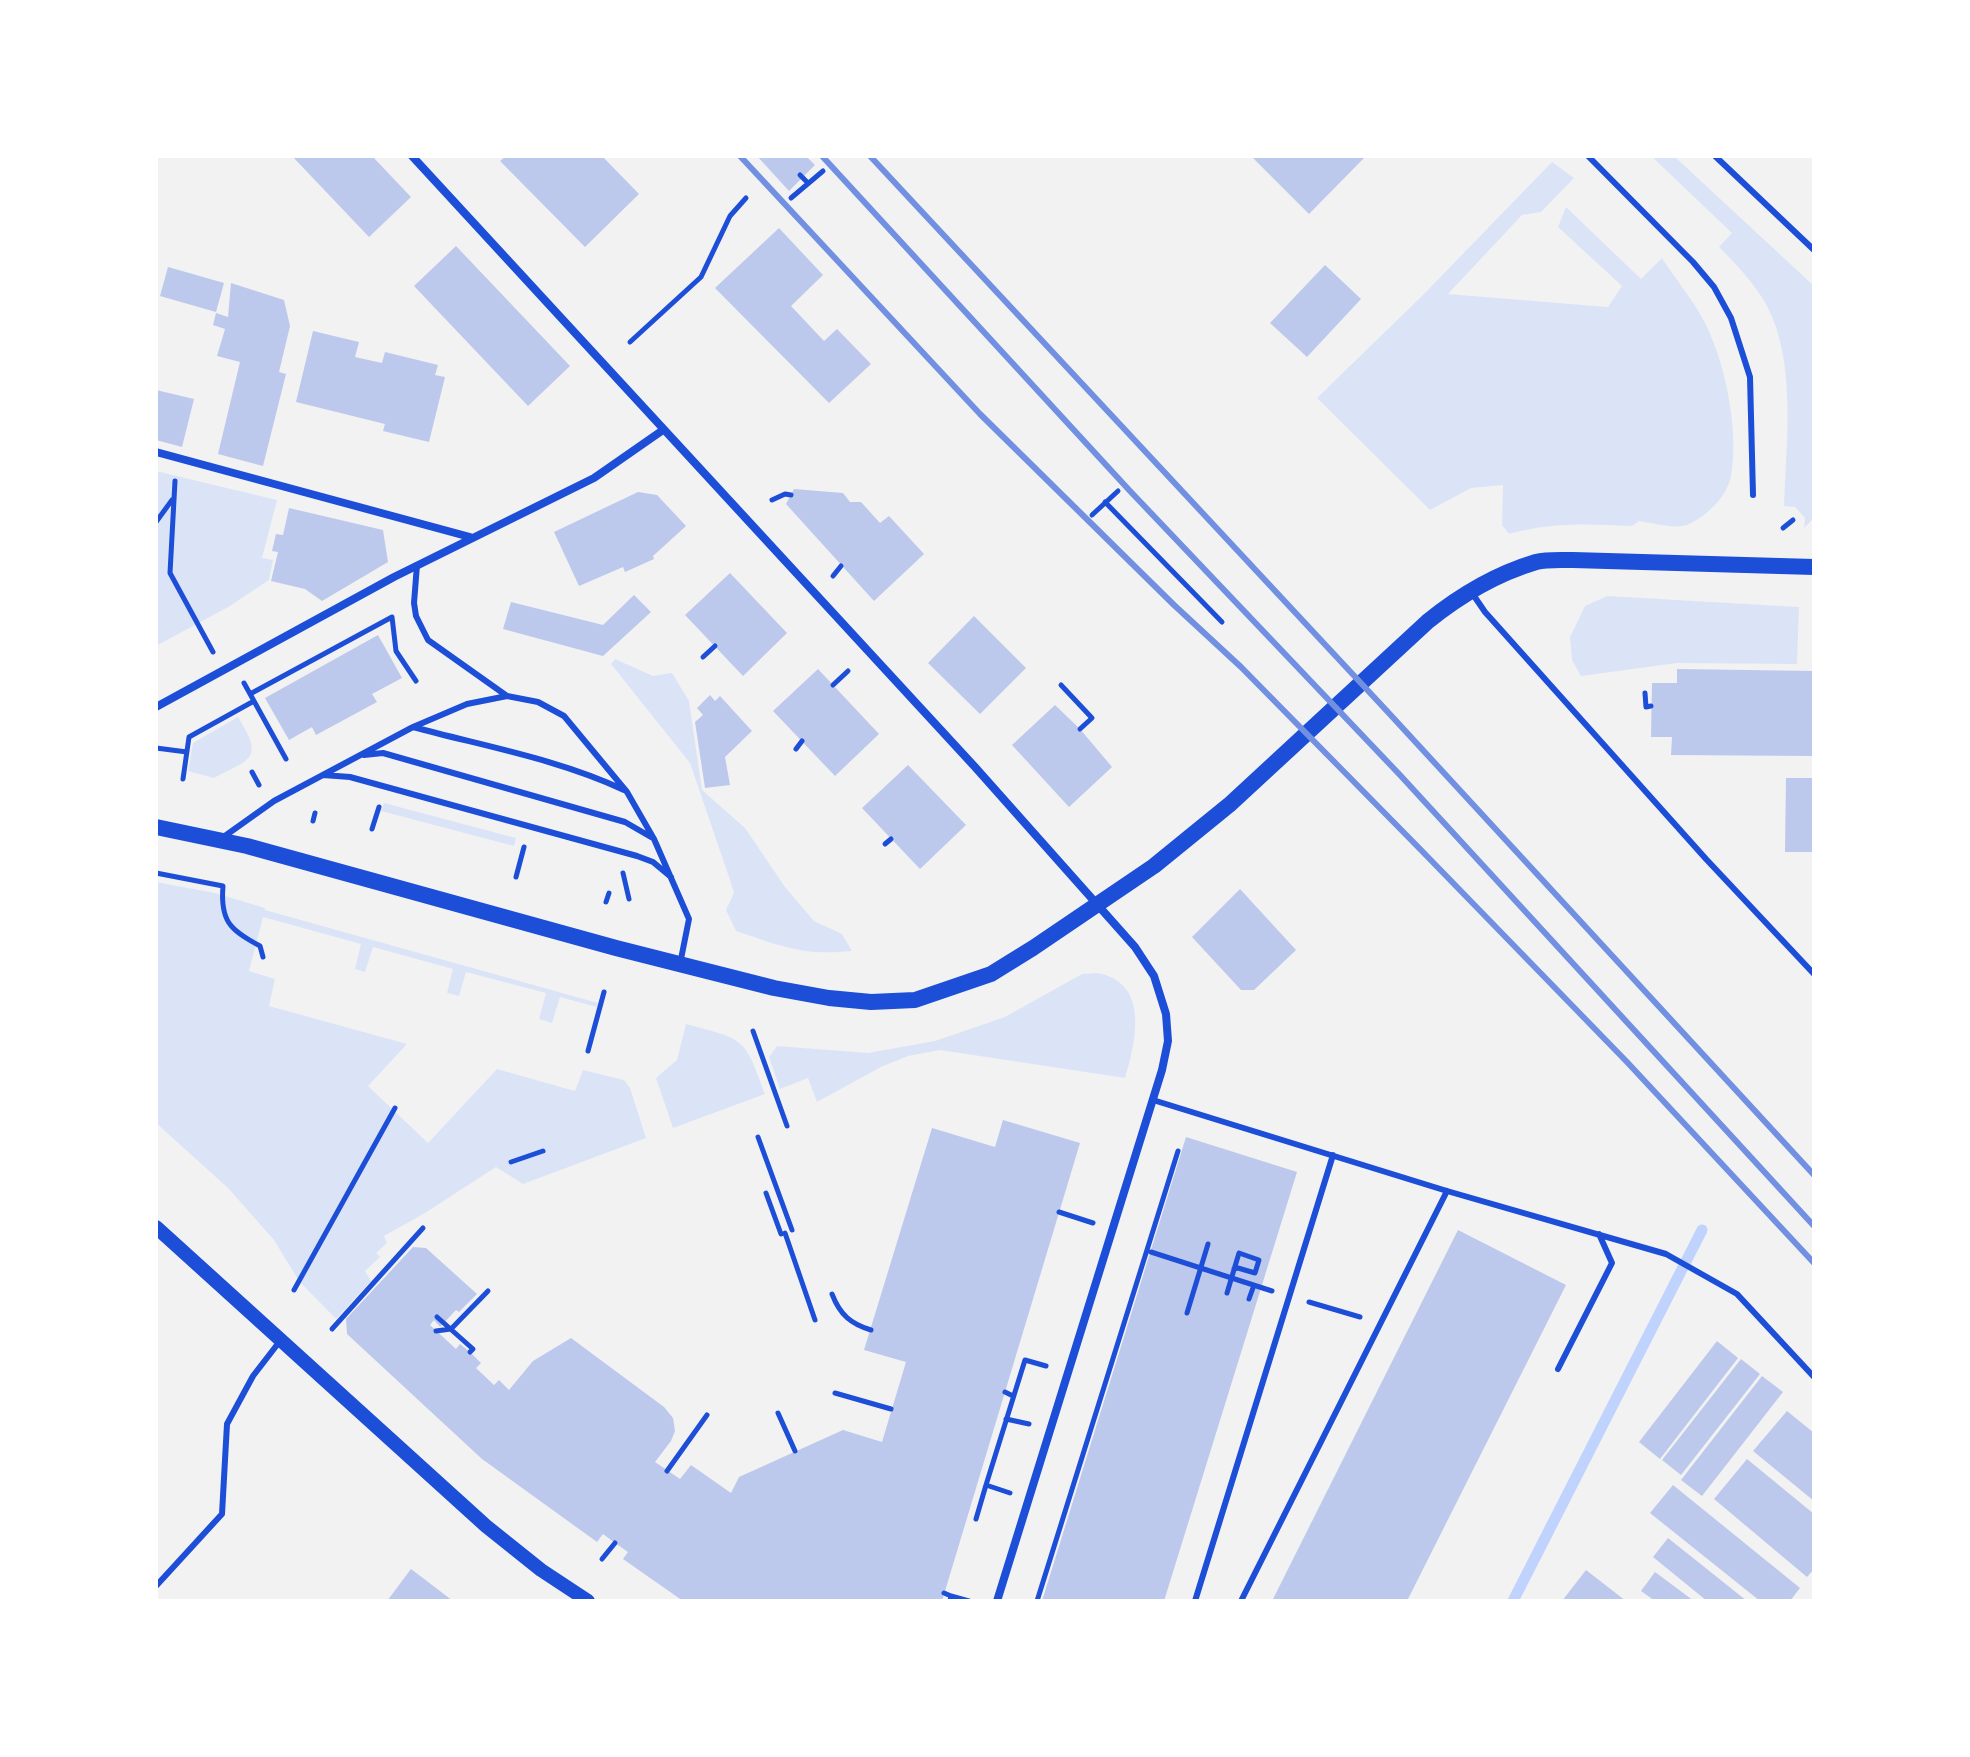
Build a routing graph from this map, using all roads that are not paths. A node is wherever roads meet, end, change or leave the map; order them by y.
1 (412, 156) edge
2 (1588, 156) edge
3 (1715, 156) edge
4 (1814, 250) edge
5 (663, 430) junction
6 (156, 452) edge
7 (1753, 495) dead end
8 (471, 538) junction
9 (417, 565) junction
10 (1814, 567) edge
11 (1471, 590) junction
12 (507, 696) junction
13 (156, 707) edge
14 (413, 727) junction
15 (360, 756) junction
16 (323, 775) junction
17 (627, 792) junction
18 (156, 827) edge
19 (220, 839) junction
20 (654, 839) junction
21 (674, 879) junction
22 (1098, 905) junction
23 (680, 964) junction
24 (1814, 974) edge
25 (1153, 1100) junction
26 (1333, 1155) junction
27 (1447, 1191) junction
28 (156, 1227) edge
29 (1599, 1234) junction
30 (280, 1341) junction
31 (1558, 1369) dead end
32 (1814, 1377) edge
33 (156, 1586) edge
34 (579, 1599) edge
35 (997, 1601) edge
36 (1195, 1601) edge
37 (1241, 1601) edge

1 - 5 street
2 - 7 lane
3 - 4 lane
5 - 8 street
5 - 22 street
6 - 8 street
8 - 9 street
9 - 12 lane
9 - 13 street
10 - 11 main road
11 - 22 main road
11 - 24 lane
12 - 14 lane
12 - 17 lane
14 - 15 lane
14 - 17 lane
15 - 16 lane
15 - 20 lane
16 - 19 lane
16 - 21 lane
17 - 20 lane
18 - 19 main road
19 - 23 main road
20 - 21 lane
21 - 23 lane
22 - 23 main road
22 - 25 street
25 - 26 lane
25 - 35 street
26 - 27 lane
26 - 36 lane
27 - 29 lane
27 - 37 lane
28 - 30 street
29 - 31 lane
29 - 32 lane
30 - 33 lane
30 - 34 street

